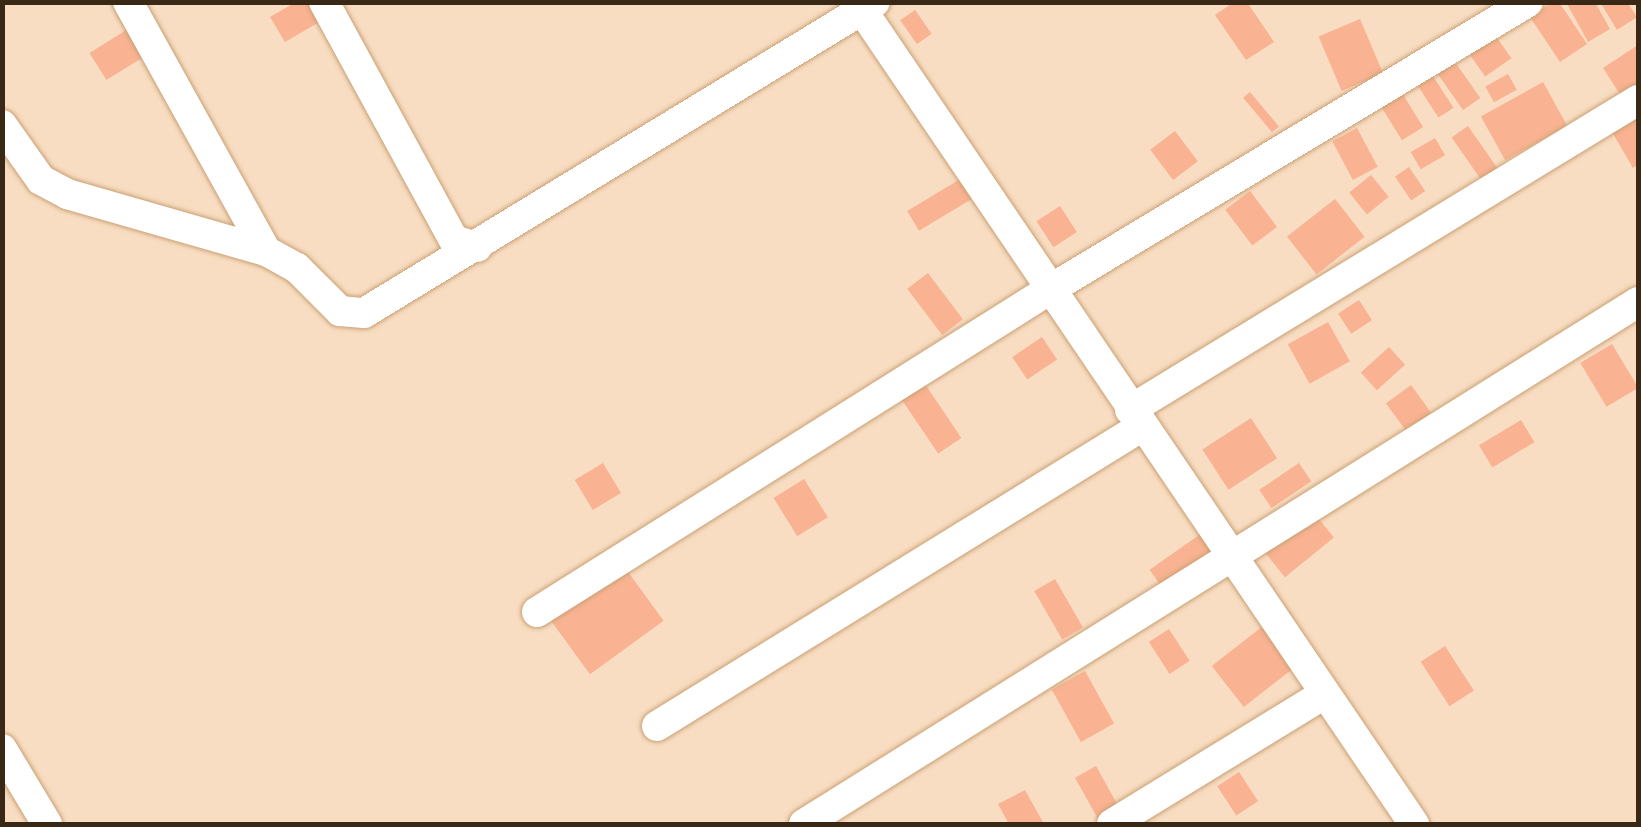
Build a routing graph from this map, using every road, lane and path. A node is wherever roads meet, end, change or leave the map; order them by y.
1 (128, 2) edge
2 (324, 2) edge
3 (1528, 2) edge
4 (858, 8) edge
5 (1638, 100) edge
6 (2, 125) edge
7 (477, 247) junction
8 (266, 251) junction
9 (1049, 290) junction
10 (1638, 302) edge
11 (1136, 419) junction
12 (1231, 557) junction
13 (537, 612) dead end
14 (1324, 694) junction
15 (657, 726) dead end
16 (2, 749) edge
17 (47, 824) edge
18 (804, 824) edge
19 (1112, 824) edge
20 (1414, 824) edge

1 - 8 street
2 - 7 street
3 - 9 street
4 - 7 street
4 - 9 street
5 - 11 street
6 - 8 street
7 - 8 street
9 - 11 street
9 - 13 street
10 - 12 street
11 - 12 street
11 - 15 street
12 - 14 street
12 - 18 street
14 - 19 street
14 - 20 street
16 - 17 street

